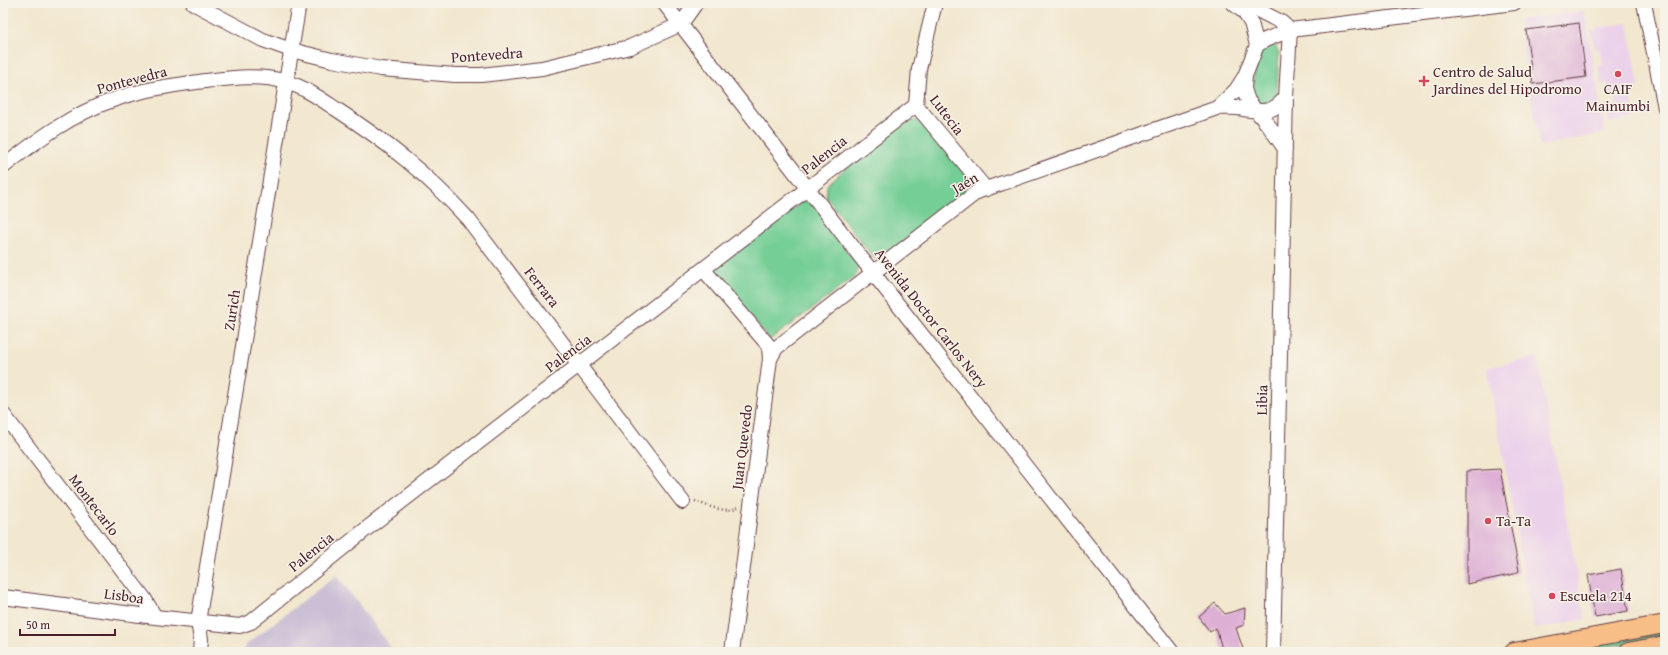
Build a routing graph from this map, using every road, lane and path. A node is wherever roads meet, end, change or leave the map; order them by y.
1 (193, 3) edge
2 (299, 3) edge
3 (664, 3) edge
4 (696, 3) edge
5 (935, 3) edge
6 (1234, 3) edge
7 (1244, 3) edge
8 (1514, 3) edge
9 (1644, 3) edge
10 (681, 24) junction
11 (1290, 30) junction
12 (1257, 45) junction
13 (291, 50) junction
14 (1660, 57) edge
15 (1245, 76) junction
16 (287, 82) junction
17 (1286, 96) junction
18 (916, 106) junction
19 (1217, 108) junction
20 (1665, 108) edge
21 (1256, 112) junction
22 (1285, 149) junction
23 (3, 167) edge
24 (808, 188) junction
25 (986, 189) junction
26 (704, 270) junction
27 (873, 273) junction
28 (770, 359) junction
29 (580, 365) junction
30 (3, 414) edge
31 (683, 502) joint
32 (752, 505) junction
33 (3, 597) edge
34 (155, 617) junction
35 (198, 622) junction
36 (1665, 624) edge
37 (240, 626) joint
38 (1655, 649) edge
39 (200, 652) edge
40 (732, 652) edge
41 (1172, 652) edge
42 (1274, 652) edge
43 (1514, 652) edge
44 (1628, 652) edge

1 - 13 street
2 - 13 street, Zurich
3 - 10 street, Avenida Doctor Carlos Nery
4 - 10 street
5 - 18 street, Lutecia
6 - 12 street
7 - 11 street
8 - 11 street
9 - 14 street
10 - 13 street, Pontevedra
10 - 24 street, Avenida Doctor Carlos Nery
11 - 12 street
11 - 17 street, Libia
12 - 15 street
13 - 16 street, Zurich
14 - 20 street
15 - 19 street, Jaén
15 - 21 street
16 - 23 street, Pontevedra
16 - 29 street, Ferrara
16 - 35 street, Zurich
17 - 21 street
17 - 22 street, Libia
18 - 24 street, Palencia
18 - 25 street, Lutecia
19 - 21 street, Jaén
19 - 25 street, Jaén
21 - 22 street
22 - 42 street, Libia
24 - 26 street, Palencia
24 - 27 street, Avenida Doctor Carlos Nery
25 - 27 street, Jaén
26 - 28 street, Juan Quevedo
26 - 29 street, Palencia
27 - 28 street, Jaén
27 - 41 street, Avenida Doctor Carlos Nery
28 - 32 street, Juan Quevedo
29 - 31 street, Ferrara
29 - 37 street, Palencia
30 - 34 street, Montecarlo
31 - 32 path
32 - 40 street, Juan Quevedo
33 - 34 street, Lisboa
34 - 35 street, Lisboa
35 - 37 street, Lisboa
35 - 39 street, Zurich
36 - 43 main road
38 - 44 main road

